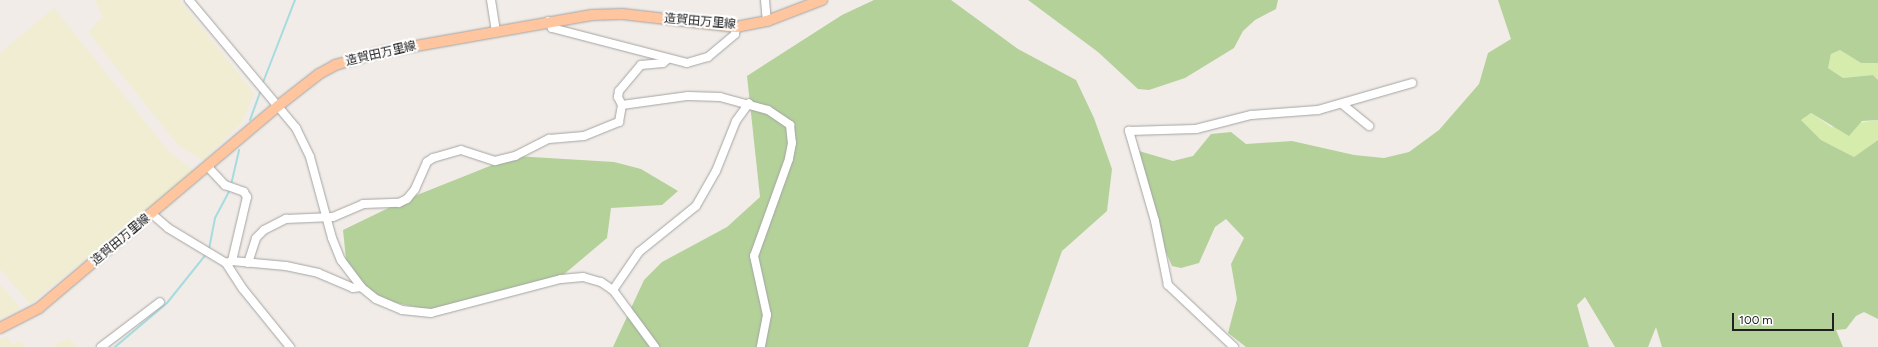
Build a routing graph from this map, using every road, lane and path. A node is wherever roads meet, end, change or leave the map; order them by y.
1 (188, 0) edge
2 (491, 0) edge
3 (765, 0) edge
4 (822, 0) edge
5 (548, 21) junction
6 (767, 21) junction
7 (736, 27) junction
8 (496, 32) junction
9 (668, 59) junction
10 (1412, 83) dead end
11 (749, 103) junction
12 (1342, 104) junction
13 (622, 105) junction
14 (278, 106) junction
15 (1369, 126) dead end
16 (208, 167) junction
17 (152, 214) junction
18 (327, 218) junction
19 (229, 262) junction
20 (248, 262) junction
21 (361, 286) junction
22 (613, 290) junction
23 (160, 302) dead end
24 (0, 328) edge
25 (101, 347) edge
26 (290, 347) edge
27 (655, 347) edge
28 (761, 347) edge
29 (1234, 347) edge

1 - 14 street
2 - 8 street
3 - 6 street
4 - 6 main road, 造賀田万里線
5 - 7 main road, 造賀田万里線
5 - 8 main road, 造賀田万里線
5 - 9 street
6 - 7 main road, 造賀田万里線
7 - 9 street
8 - 14 main road, 造賀田万里線
9 - 13 street
10 - 12 street
11 - 13 street
11 - 22 street
11 - 28 street
12 - 15 street
12 - 29 street
13 - 18 street
14 - 16 main road, 造賀田万里線
14 - 18 street
16 - 17 main road, 造賀田万里線
16 - 19 street
17 - 19 street
17 - 24 main road, 造賀田万里線
18 - 20 street
18 - 21 street
19 - 20 street
19 - 26 street
20 - 21 street
21 - 22 street
22 - 27 street
23 - 25 street

